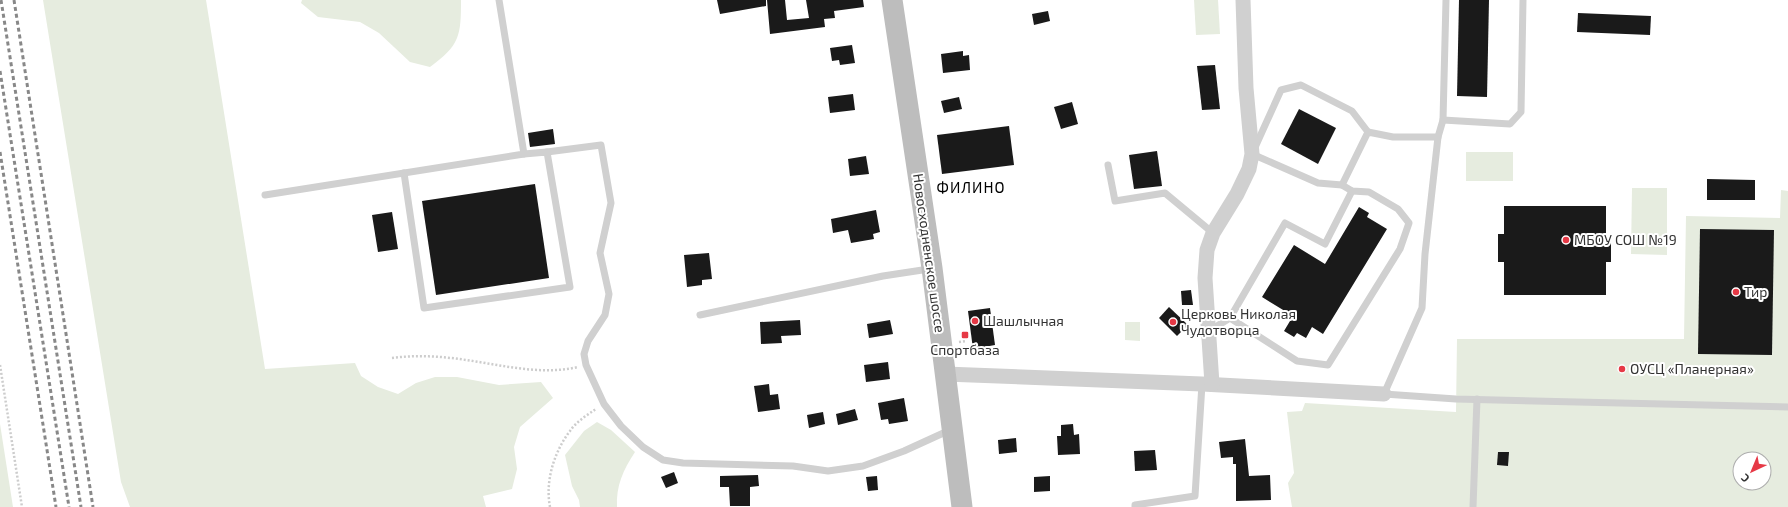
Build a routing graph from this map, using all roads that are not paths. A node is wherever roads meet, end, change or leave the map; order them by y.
1 (499, 0) edge
2 (892, 0) edge
3 (1243, 0) edge
4 (1446, 0) edge
5 (1523, 0) edge
6 (1443, 120) junction
7 (1368, 132) junction
8 (1438, 137) junction
9 (547, 152) junction
10 (524, 154) junction
11 (1252, 154) junction
12 (1108, 165) dead end
13 (404, 173) junction
14 (1342, 185) junction
15 (1352, 191) junction
16 (265, 195) dead end
17 (1213, 233) junction
18 (932, 268) junction
19 (700, 315) dead end
20 (1230, 318) junction
21 (1209, 330) junction
22 (945, 374) junction
23 (1207, 384) junction
24 (1384, 394) junction
25 (1477, 399) junction
26 (1788, 407) edge
27 (952, 429) junction
28 (962, 507) edge
29 (1135, 507) edge
30 (1473, 507) edge

1 - 10 lane
2 - 18 main road, Новосходненское шоссе
3 - 11 street
4 - 6 lane
5 - 6 lane
6 - 8 lane
7 - 8 lane
7 - 11 lane
7 - 14 lane
8 - 24 lane
9 - 10 lane
9 - 13 lane
9 - 27 lane
10 - 13 lane
11 - 14 lane
11 - 17 street
12 - 17 lane
13 - 16 lane
14 - 15 lane
15 - 20 lane
15 - 20 lane
17 - 21 street
18 - 19 lane
18 - 22 main road, Новосходненское шоссе
20 - 21 lane
21 - 23 street
22 - 23 street
22 - 27 main road, Новосходненское шоссе
23 - 24 street
23 - 29 lane
24 - 25 lane
25 - 26 lane
25 - 30 lane
27 - 28 main road, Новосходненское шоссе

